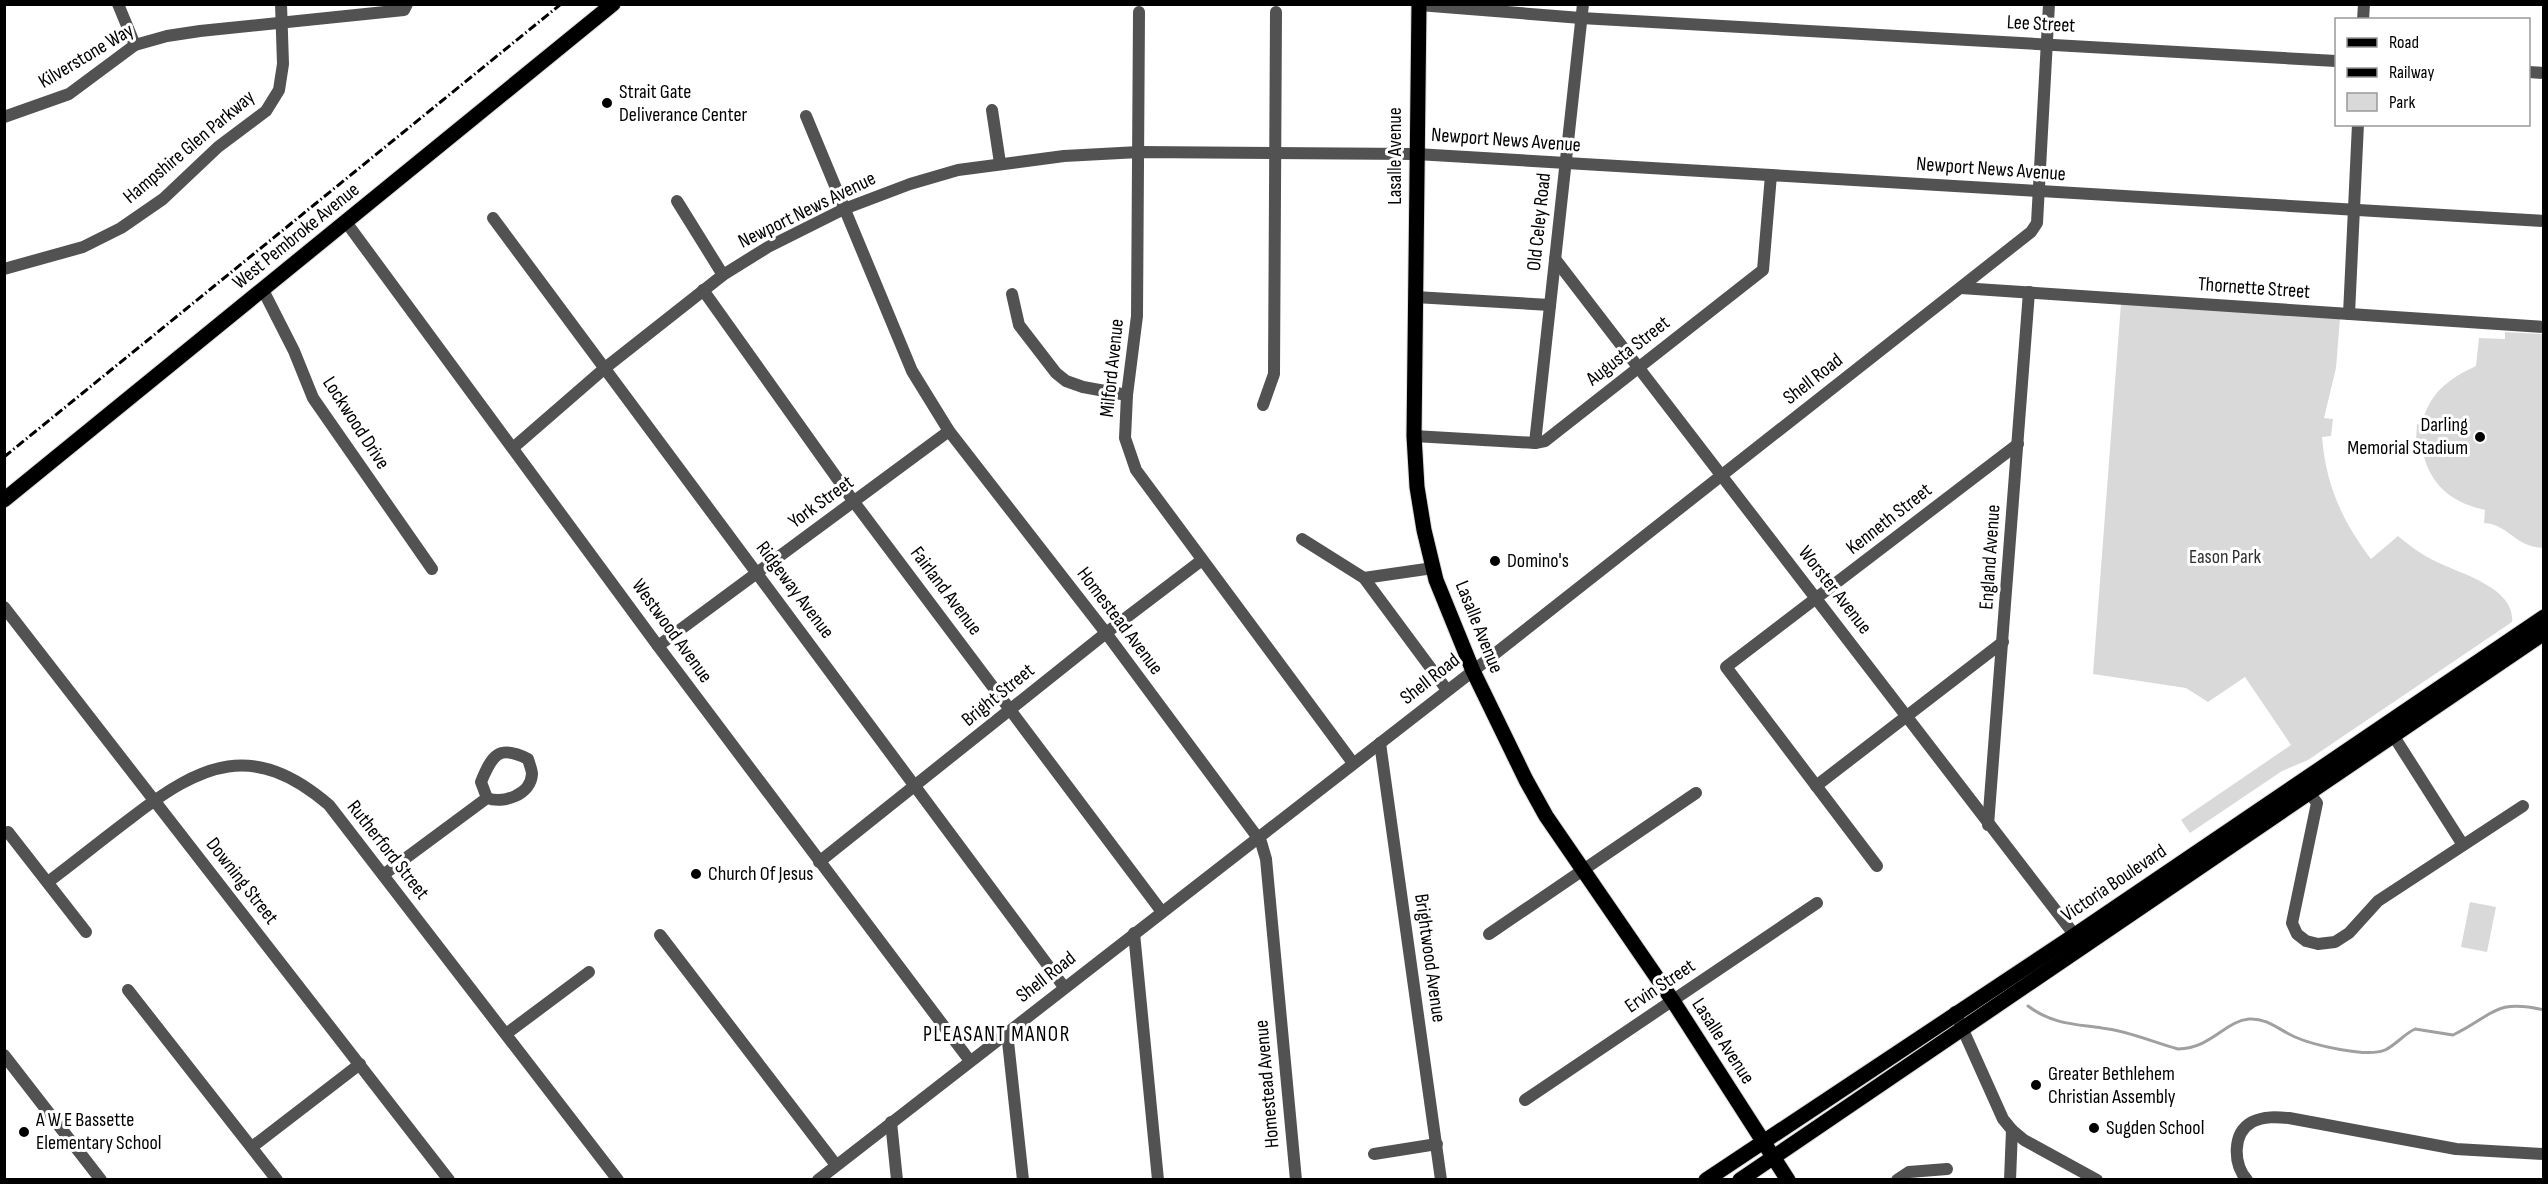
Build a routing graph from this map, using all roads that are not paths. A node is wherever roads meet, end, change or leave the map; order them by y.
1 (118, 4) edge
2 (281, 4) edge
3 (613, 4) edge
4 (1583, 4) edge
5 (2049, 4) edge
6 (1419, 5) edge
7 (408, 6) edge
8 (1139, 12) dead end
9 (1276, 12) dead end
10 (1581, 18) junction
11 (283, 24) junction
12 (2047, 44) junction
13 (135, 45) junction
14 (2335, 61) edge
15 (992, 110) dead end
16 (806, 116) dead end
17 (4, 117) edge
18 (2358, 126) edge
19 (1139, 152) junction
20 (1275, 152) junction
21 (1416, 154) junction
22 (1000, 163) junction
23 (1565, 163) junction
24 (1771, 175) junction
25 (2038, 192) junction
26 (677, 201) dead end
27 (844, 209) junction
28 (2354, 210) junction
29 (493, 218) dead end
30 (2544, 221) edge
31 (346, 222) junction
32 (1555, 260) junction
33 (4, 269) edge
34 (723, 275) junction
35 (1961, 288) junction
36 (262, 290) junction
37 (703, 290) junction
38 (2028, 292) junction
39 (1012, 294) dead end
40 (1415, 297) junction
41 (1550, 305) junction
42 (2349, 314) junction
43 (2544, 327) edge
44 (1639, 367) junction
45 (604, 368) junction
46 (1127, 394) junction
47 (1263, 405) dead end
48 (949, 431) junction
49 (1414, 436) junction
50 (1535, 443) junction
51 (2018, 444) junction
52 (514, 447) junction
53 (1721, 475) junction
54 (4, 500) edge
55 (854, 501) junction
56 (1302, 539) dead end
57 (1202, 560) junction
58 (1433, 568) junction
59 (432, 569) dead end
60 (758, 572) junction
61 (1364, 578) junction
62 (1816, 599) junction
63 (4, 607) edge
64 (2544, 617) edge
65 (1106, 633) junction
66 (2544, 633) edge
67 (2003, 642) junction
68 (658, 646) junction
69 (1473, 671) junction
70 (1447, 690) junction
71 (1011, 709) junction
72 (1907, 715) junction
73 (2393, 735) junction
74 (1380, 742) junction
75 (1353, 763) junction
76 (917, 785) junction
77 (1816, 786) junction
78 (2305, 787) junction
79 (1696, 793) dead end
80 (487, 798) junction
81 (154, 800) junction
82 (2523, 806) dead end
83 (1989, 825) junction
84 (8, 832) dead end
85 (1258, 837) junction
86 (2463, 845) junction
87 (819, 862) junction
88 (1877, 866) dead end
89 (1582, 871) junction
90 (383, 875) junction
91 (48, 882) junction
92 (1817, 903) dead end
93 (1162, 912) junction
94 (86, 932) dead end
95 (1134, 933) junction
96 (1489, 934) dead end
97 (660, 935) dead end
98 (2078, 940) junction
99 (589, 972) dead end
100 (1064, 987) junction
101 (128, 990) dead end
102 (1672, 1001) junction
103 (1955, 1012) junction
104 (1963, 1029) junction
105 (1007, 1032) junction
106 (506, 1034) junction
107 (4, 1055) edge
108 (969, 1061) junction
109 (360, 1064) junction
110 (1525, 1100) dead end
111 (891, 1122) junction
112 (2012, 1130) junction
113 (1763, 1141) junction
114 (1437, 1143) junction
115 (252, 1147) junction
116 (1374, 1154) dead end
117 (2544, 1154) edge
118 (1773, 1157) junction
119 (836, 1165) junction
120 (1947, 1169) dead end
121 (101, 1179) edge
122 (277, 1179) edge
123 (449, 1179) edge
124 (618, 1179) edge
125 (818, 1179) edge
126 (897, 1179) edge
127 (1023, 1179) edge
128 (1158, 1179) edge
129 (1296, 1179) edge
130 (1441, 1179) edge
131 (1706, 1179) edge
132 (1740, 1179) edge
133 (1788, 1179) edge
134 (1897, 1179) edge
135 (2010, 1179) edge
136 (2097, 1179) edge
137 (2247, 1179) edge

1 - 13 street
2 - 11 street, Hampshire Glen Parkway
3 - 31 main road, West Pembroke Avenue
4 - 10 street, Old Celey Road
5 - 12 street
6 - 10 street, Lee Street
6 - 21 main road, Lasalle Avenue
7 - 11 street, Kilverstone Way
8 - 19 street, Milford Avenue
9 - 20 street
10 - 12 street, Lee Street
10 - 23 street, Old Celey Road
11 - 13 street, Kilverstone Way
11 - 33 street, Hampshire Glen Parkway
12 - 14 street, Lee Street
12 - 25 street
13 - 17 street, Kilverstone Way
15 - 22 street
16 - 27 street, Homestead Avenue
18 - 28 street
19 - 20 street, Newport News Avenue
19 - 22 street, Newport News Avenue
19 - 46 street, Milford Avenue
20 - 21 street, Newport News Avenue
20 - 47 street
21 - 23 street, Newport News Avenue
21 - 40 main road, Lasalle Avenue
22 - 27 street, Newport News Avenue
23 - 24 street, Newport News Avenue
23 - 32 street, Old Celey Road
24 - 25 street, Newport News Avenue
24 - 44 street, Augusta Street
25 - 28 street, Newport News Avenue
25 - 35 street, Shell Road
26 - 34 street
27 - 34 street, Newport News Avenue
27 - 48 street, Homestead Avenue
28 - 30 street, Newport News Avenue
28 - 42 street
29 - 45 street, Ridgeway Avenue
31 - 36 main road, West Pembroke Avenue
31 - 52 street, Westwood Avenue
32 - 41 street, Old Celey Road
32 - 44 street, Worster Avenue
34 - 37 street, Newport News Avenue
35 - 38 street, Thornette Street
35 - 53 street, Shell Road
36 - 54 main road, West Pembroke Avenue
36 - 59 street, Lockwood Drive
37 - 45 street, Newport News Avenue
37 - 55 street, Fairland Avenue
38 - 42 street, Thornette Street
38 - 51 street, England Avenue
39 - 46 street
40 - 41 street
40 - 49 main road, Lasalle Avenue
41 - 50 street, Old Celey Road
42 - 43 street, Thornette Street
44 - 50 street, Augusta Street
44 - 53 street, Worster Avenue
45 - 52 street, Newport News Avenue
45 - 60 street, Ridgeway Avenue
46 - 57 street, Milford Avenue
48 - 55 street, York Street
48 - 65 street, Homestead Avenue
49 - 50 street
49 - 58 main road, Lasalle Avenue
51 - 62 street, Kenneth Street
51 - 67 street, England Avenue
52 - 68 street, Westwood Avenue
53 - 62 street, Worster Avenue
53 - 69 street, Shell Road
55 - 60 street, York Street
55 - 71 street, Fairland Avenue
56 - 61 street
57 - 65 street, Bright Street
57 - 75 street, Milford Avenue
58 - 61 street
58 - 69 main road, Lasalle Avenue
60 - 68 street, York Street
60 - 76 street, Ridgeway Avenue
61 - 70 street
62 - 72 street, Worster Avenue
62 - 77 street, Kenneth Street
63 - 81 street, Downing Street
64 - 78 main road, Victoria Boulevard
65 - 71 street, Bright Street
65 - 85 street, Homestead Avenue
66 - 73 main road, Victoria Boulevard
67 - 72 street
67 - 83 street, England Avenue
68 - 87 street, Westwood Avenue
69 - 70 street, Shell Road
69 - 89 main road, Lasalle Avenue
70 - 74 street, Shell Road
71 - 76 street, Bright Street
71 - 93 street, Fairland Avenue
72 - 77 street
72 - 83 street, Worster Avenue
73 - 78 main road, Victoria Boulevard
73 - 86 street
74 - 75 street, Shell Road
74 - 114 street, Brightwood Avenue
75 - 85 street, Shell Road
76 - 87 street, Bright Street
76 - 100 street, Ridgeway Avenue
77 - 88 street
78 - 86 street
78 - 98 main road, Victoria Boulevard
79 - 89 street
80 - 80 street
80 - 90 street
81 - 90 street, Rutherford Street
81 - 91 street, Rutherford Street
81 - 109 street, Downing Street
82 - 86 street
83 - 98 street, Worster Avenue
84 - 91 street
85 - 93 street, Shell Road
85 - 129 street, Homestead Avenue
87 - 108 street, Westwood Avenue
89 - 96 street
89 - 102 main road, Lasalle Avenue
90 - 106 street, Rutherford Street
91 - 94 street
92 - 102 street, Ervin Street
93 - 95 street, Shell Road
95 - 100 street, Shell Road
95 - 128 street
97 - 119 street
98 - 103 main road, Victoria Boulevard
98 - 104 main road, Victoria Boulevard
99 - 106 street
100 - 105 street, Shell Road
101 - 115 street
102 - 110 street, Ervin Street
102 - 113 main road, Lasalle Avenue
103 - 104 street
103 - 113 main road, Victoria Boulevard
104 - 112 street
104 - 118 main road, Victoria Boulevard
105 - 108 street, Shell Road
105 - 127 street
106 - 124 street, Rutherford Street
107 - 121 street
108 - 111 street, Shell Road
109 - 115 street
109 - 123 street, Downing Street
111 - 119 street, Shell Road
111 - 126 street
112 - 135 street
112 - 136 street
113 - 118 main road, Lasalle Avenue
113 - 131 main road, Victoria Boulevard
114 - 116 street
114 - 130 street, Brightwood Avenue
115 - 122 street
117 - 137 street
118 - 132 main road, Victoria Boulevard
118 - 133 main road, Lasalle Avenue
119 - 125 street, Shell Road
120 - 134 street

